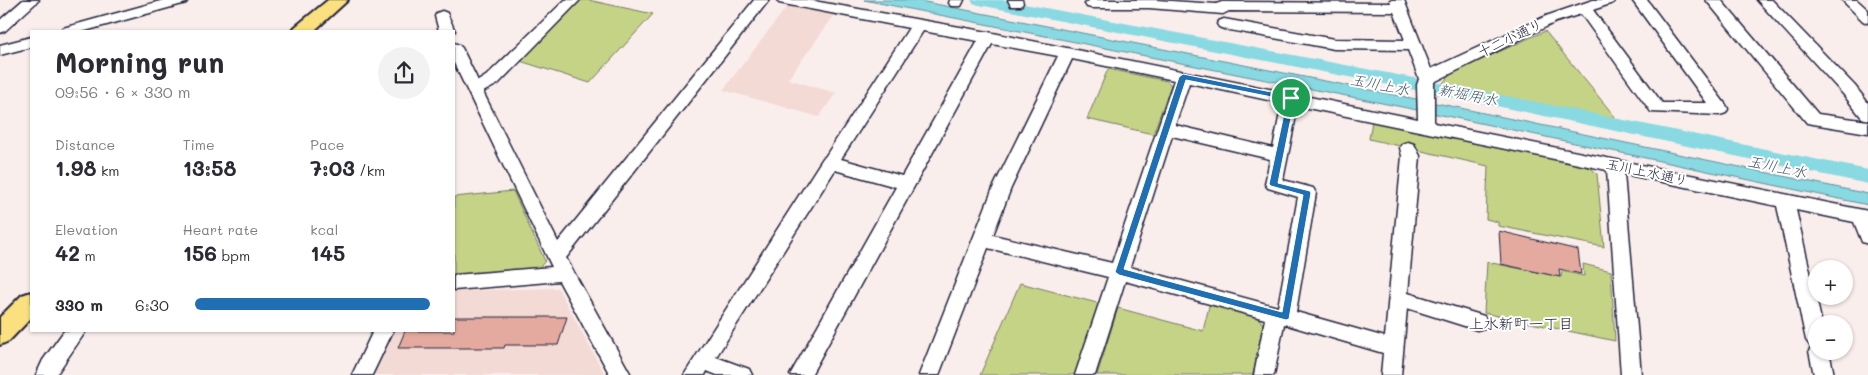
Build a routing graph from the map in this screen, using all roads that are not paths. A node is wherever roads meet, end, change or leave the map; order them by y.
1 (32, 0) edge
2 (181, 0) edge
3 (339, 0) edge
4 (573, 0) edge
5 (762, 0) edge
6 (784, 0) edge
7 (1608, 0) edge
8 (1639, 0) edge
9 (1713, 0) edge
10 (1764, 0) edge
11 (1849, 0) edge
12 (1398, 4) edge
13 (1584, 8) junction
14 (1223, 10) edge
15 (442, 16) dead end
16 (1095, 17) edge
17 (1868, 18) edge
18 (919, 25) junction
19 (0, 28) edge
20 (72, 30) edge
21 (303, 30) edge
22 (447, 30) edge
23 (988, 37) junction
24 (30, 42) edge
25 (1414, 44) junction
26 (455, 50) edge
27 (1223, 51) dead end
28 (2, 52) edge
29 (1067, 53) junction
30 (1183, 77) junction
31 (1426, 85) junction
32 (474, 90) junction
33 (1291, 98) junction
34 (1868, 114) edge
35 (1426, 127) junction
36 (1166, 128) junction
37 (1868, 128) edge
38 (1408, 148) dead end
39 (1279, 155) junction
40 (829, 162) junction
41 (1615, 166) junction
42 (907, 184) junction
43 (1785, 200) junction
44 (1865, 217) edge
45 (1868, 237) edge
46 (981, 239) junction
47 (560, 265) junction
48 (1119, 272) junction
49 (455, 282) edge
50 (1398, 298) junction
51 (30, 303) edge
52 (1281, 315) junction
53 (1810, 315) edge
54 (1477, 322) dead end
55 (75, 332) edge
56 (383, 332) edge
57 (0, 334) edge
58 (1393, 348) junction
59 (1821, 360) edge
60 (698, 368) edge
61 (46, 375) edge
62 (362, 375) edge
63 (621, 375) edge
64 (742, 375) edge
65 (800, 375) edge
66 (929, 375) edge
67 (1085, 375) edge
68 (1264, 375) edge
69 (1391, 375) edge
70 (1631, 375) edge
71 (1824, 375) edge

1 - 19 street
2 - 20 street
3 - 21 main road
4 - 32 street
5 - 47 street
6 - 18 street, 玉川上水通り
7 - 13 street, 十二小通り
8 - 13 street
9 - 37 street
10 - 34 street
11 - 17 street
12 - 14 street
12 - 25 street
13 - 31 street, 十二小通り
14 - 16 street
14 - 25 street
14 - 27 street
15 - 22 street
18 - 23 street, 玉川上水通り
18 - 40 street
23 - 29 street, 玉川上水通り
23 - 42 street
24 - 28 street
25 - 31 street
26 - 32 street
29 - 30 street, 玉川上水通り
29 - 46 street
30 - 33 street, 玉川上水通り
30 - 36 street
31 - 35 street
32 - 47 street
33 - 35 street, 玉川上水通り
33 - 39 street
35 - 41 street, 玉川上水通り
36 - 39 street
36 - 48 street
38 - 50 street
39 - 52 street
40 - 42 street
40 - 60 street
41 - 43 street, 玉川上水通り
41 - 70 street
42 - 65 street
43 - 44 street, 玉川上水通り
43 - 53 street
44 - 45 street
46 - 48 street
46 - 66 street
47 - 49 street
47 - 63 street
48 - 52 street
48 - 67 street
50 - 54 street
50 - 58 street
51 - 57 main road
52 - 58 street
52 - 68 street
55 - 61 street
56 - 62 street
58 - 69 street
59 - 71 street
60 - 64 street

